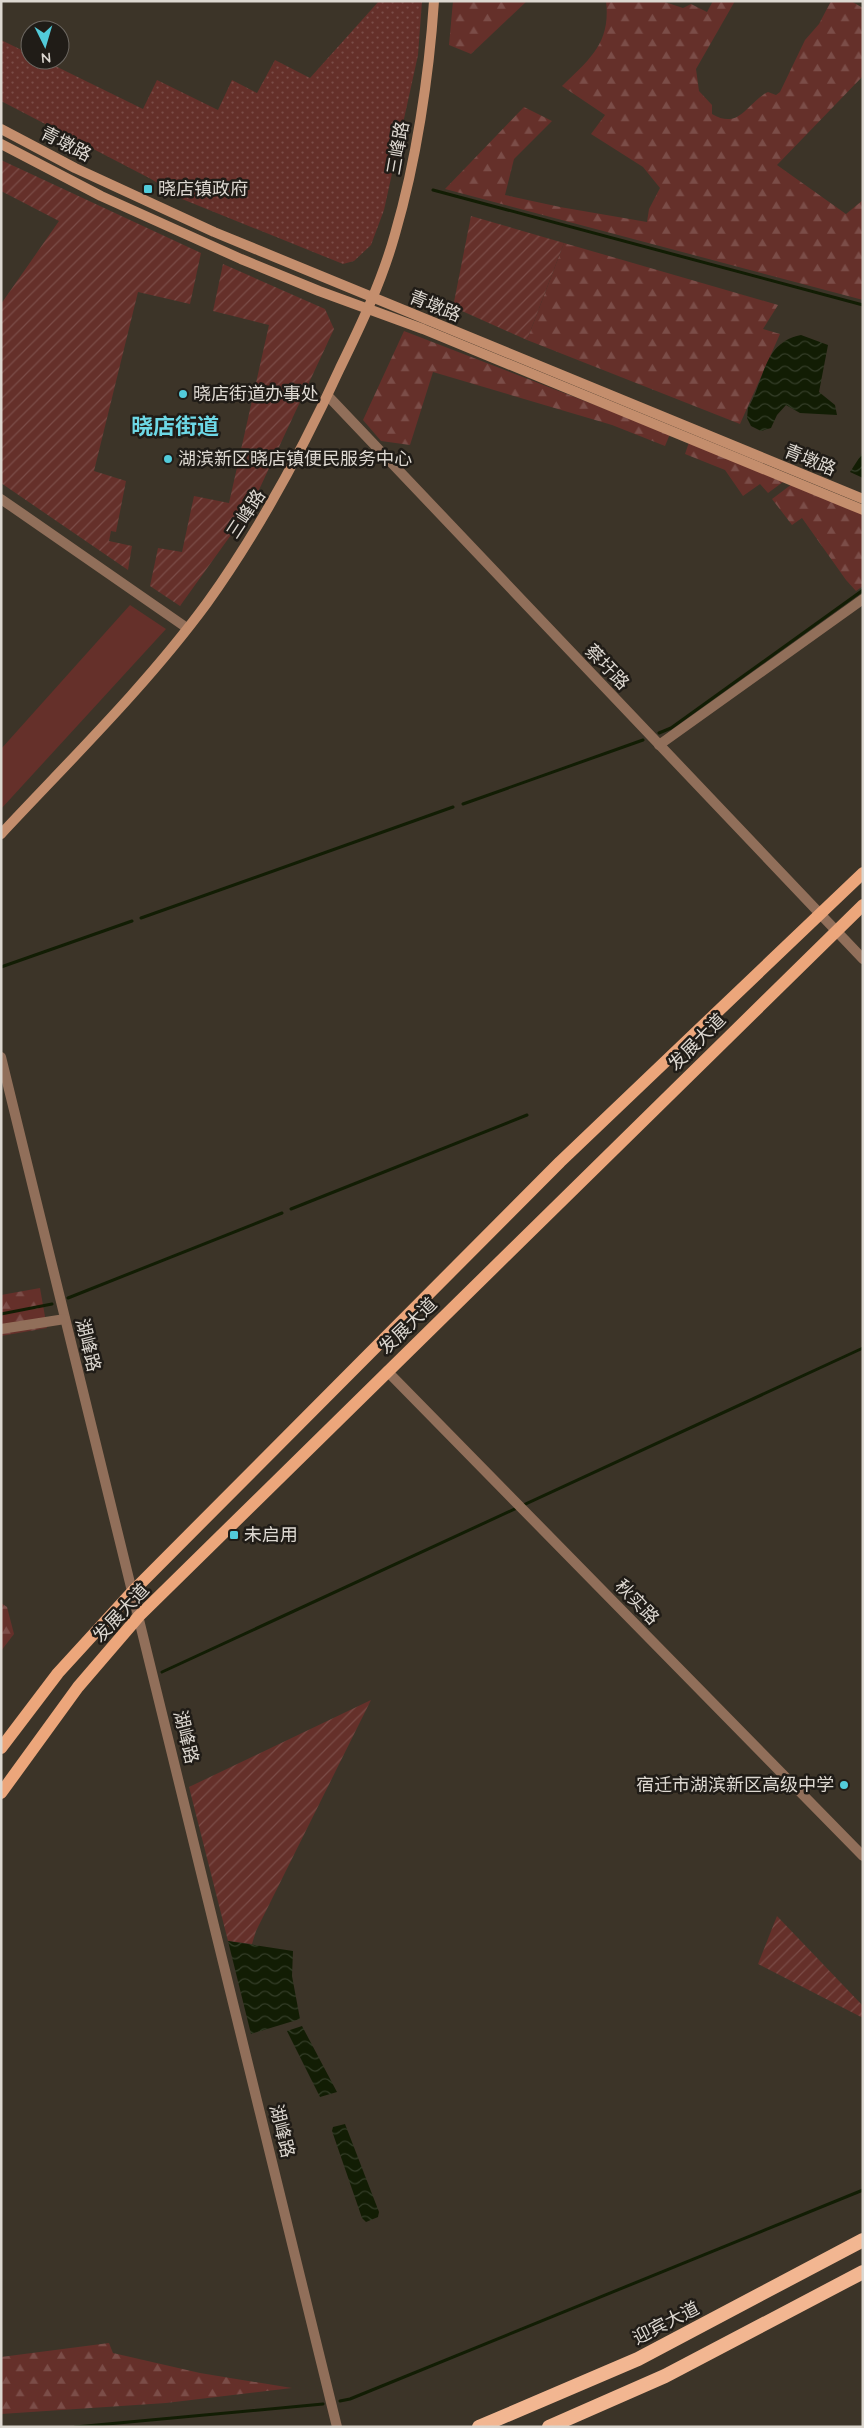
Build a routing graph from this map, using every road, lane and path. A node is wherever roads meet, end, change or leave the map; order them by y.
1 (434, 1) edge
2 (1, 129) edge
3 (1, 144) edge
4 (373, 298) junction
5 (368, 308) junction
6 (328, 396) junction
7 (1, 499) edge
8 (863, 500) edge
9 (863, 510) edge
10 (863, 599) edge
11 (187, 628) junction
12 (659, 745) junction
13 (1, 834) edge
14 (863, 872) edge
15 (863, 904) edge
16 (819, 913) junction
17 (836, 931) junction
18 (863, 959) edge
19 (1, 1056) edge
20 (65, 1319) junction
21 (1, 1329) edge
22 (388, 1371) junction
23 (133, 1591) junction
24 (139, 1616) junction
25 (1, 1748) edge
26 (1, 1793) edge
27 (863, 1856) edge
28 (863, 2240) edge
29 (863, 2272) edge
30 (337, 2427) edge
31 (479, 2427) edge
32 (549, 2427) edge

1 - 4 main road, 三峰路
2 - 4 main road, 青墩路
3 - 5 main road, 青墩路
4 - 5 main road, 三峰路
4 - 8 main road, 青墩路
5 - 6 main road, 三峰路
5 - 9 main road, 青墩路
6 - 11 main road, 三峰路
6 - 12 street, 蔡圩路
7 - 11 street
10 - 12 street
11 - 13 main road, 三峰路
12 - 16 street, 蔡圩路
14 - 16 main road, 发展大道
15 - 17 main road, 发展大道
16 - 17 street, 蔡圩路
16 - 23 main road, 发展大道
17 - 18 street, 蔡圩路
17 - 22 main road, 发展大道
19 - 20 street, 湖峰路
20 - 21 street
20 - 23 street, 湖峰路
22 - 24 main road, 发展大道
22 - 27 street, 秋实路
23 - 24 street, 湖峰路
23 - 25 main road, 发展大道
24 - 26 main road, 发展大道
24 - 30 street, 湖峰路
28 - 31 highway, 迎宾大道
29 - 32 highway

